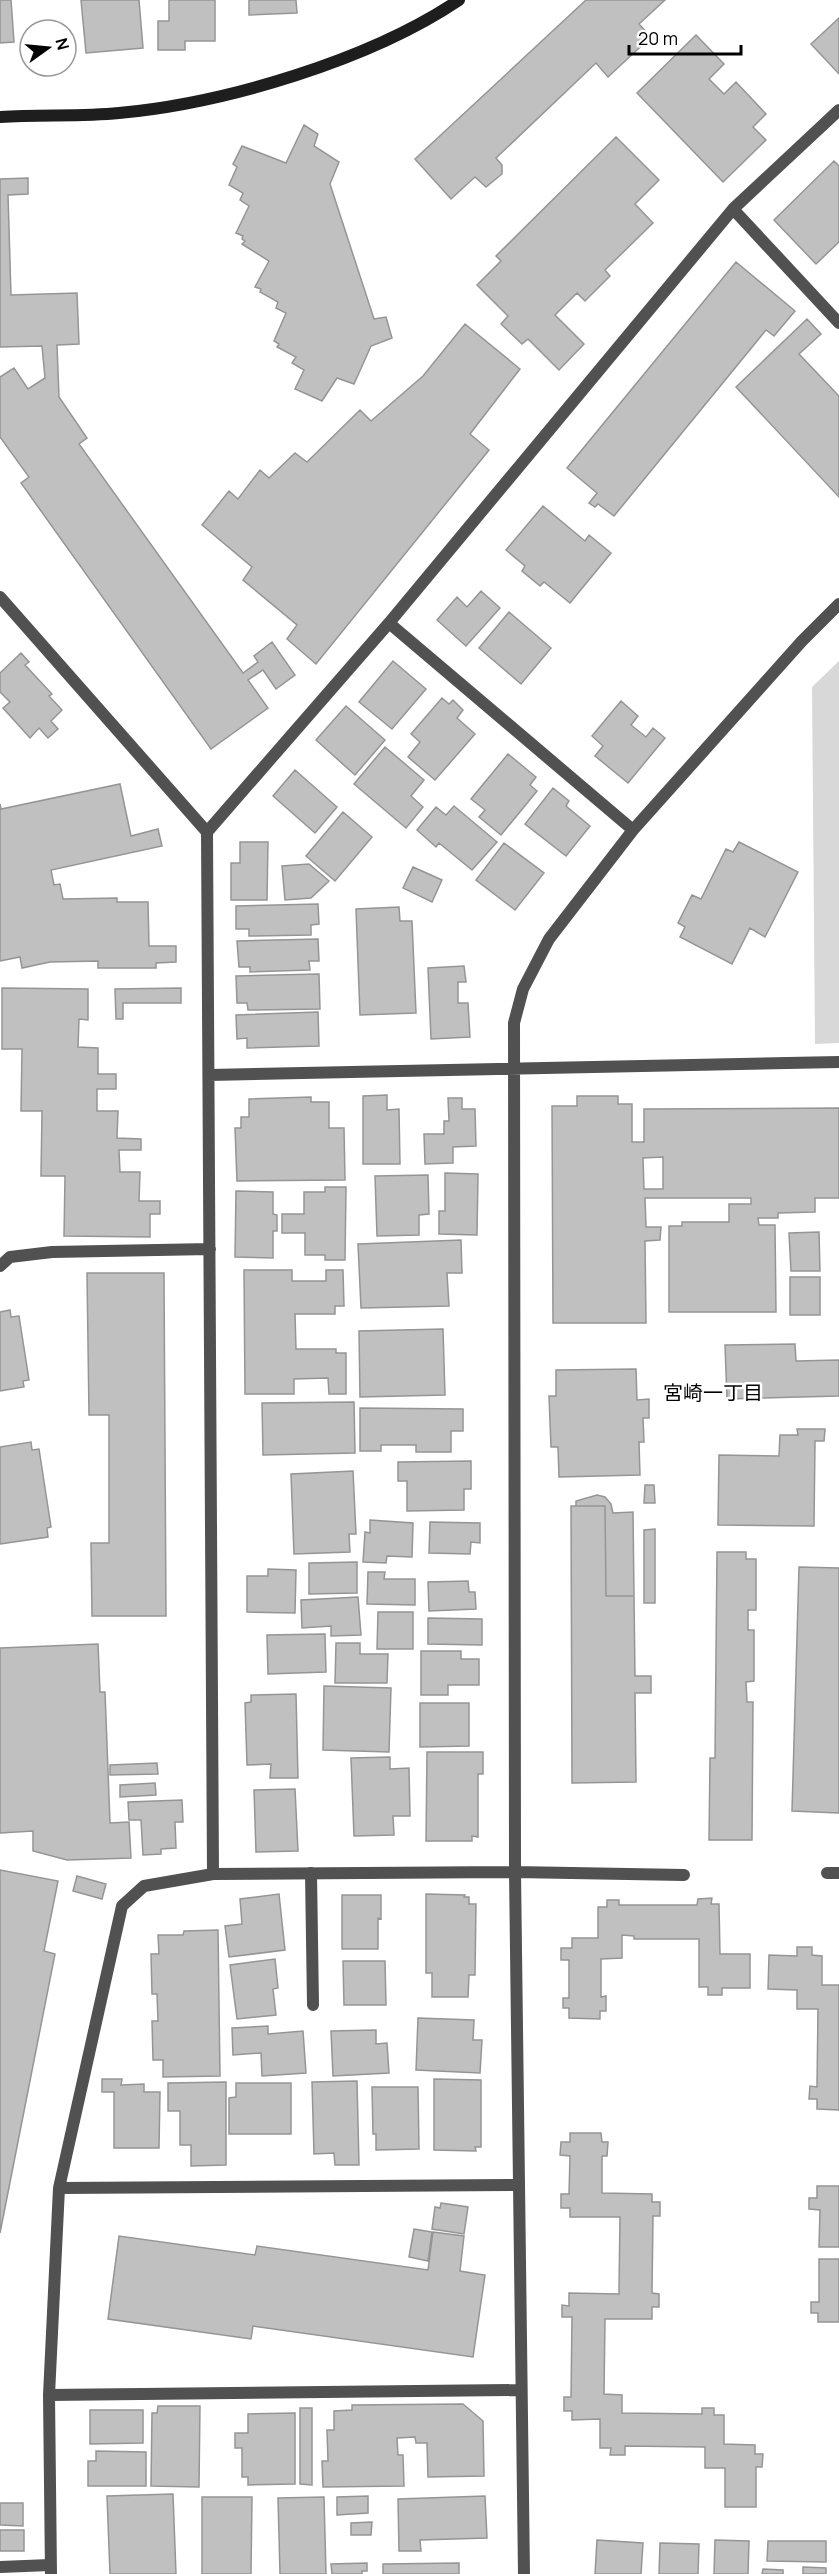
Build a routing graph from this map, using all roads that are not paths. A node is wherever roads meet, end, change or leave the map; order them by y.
1 (459, 0) edge
2 (839, 110) edge
3 (0, 117) edge
4 (733, 209) junction
5 (839, 323) edge
6 (0, 597) edge
7 (839, 604) edge
8 (389, 622) junction
9 (633, 830) junction
10 (207, 832) junction
11 (839, 1062) edge
12 (514, 1070) junction
13 (209, 1075) junction
14 (210, 1249) junction
15 (0, 1266) edge
16 (515, 1872) junction
17 (311, 1873) junction
18 (213, 1874) junction
19 (684, 1875) dead end
20 (313, 2005) dead end
21 (519, 2185) junction
22 (59, 2187) junction
23 (521, 2390) junction
24 (49, 2395) junction
25 (0, 2567) edge
26 (51, 2569) edge
27 (524, 2574) edge

1 - 3 street
2 - 4 street
4 - 5 street
4 - 8 street
6 - 10 street
7 - 9 street
8 - 9 street
8 - 10 street
9 - 12 street
10 - 13 street
11 - 12 street
12 - 13 street
12 - 16 street
13 - 14 street
14 - 15 street
14 - 18 street
16 - 17 street
16 - 19 street
16 - 21 street
17 - 18 street
17 - 20 street
18 - 22 street
21 - 22 street
21 - 23 street
22 - 24 street
23 - 24 street
23 - 27 street
24 - 26 street
25 - 26 street

